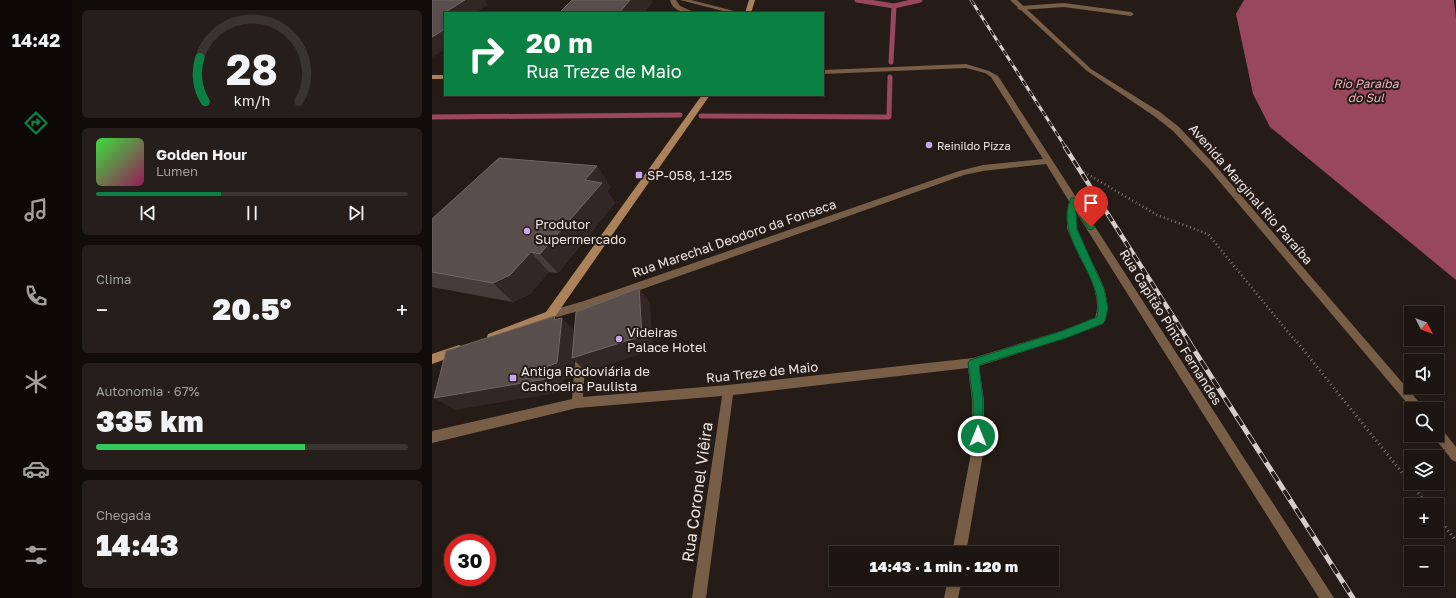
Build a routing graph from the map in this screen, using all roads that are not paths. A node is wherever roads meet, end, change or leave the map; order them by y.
1 (673, 0) edge
2 (683, 0) edge
3 (752, 0) edge
4 (1013, 0) edge
5 (1020, 8) junction
6 (690, 12) edge
7 (735, 12) edge
8 (748, 12) edge
9 (1131, 14) dead end
10 (824, 72) edge
11 (432, 77) edge
12 (444, 77) edge
13 (705, 96) edge
14 (1049, 161) junction
15 (1074, 200) junction
16 (585, 304) junction
17 (550, 315) junction
18 (584, 320) edge
19 (481, 342) edge
20 (582, 342) edge
21 (467, 348) edge
22 (432, 359) edge
23 (973, 363) junction
24 (728, 390) junction
25 (1412, 402) edge
26 (576, 403) junction
27 (432, 437) edge
28 (1444, 441) edge
29 (1456, 456) edge
30 (960, 546) edge
31 (954, 586) edge
32 (699, 598) edge
33 (951, 598) edge
34 (1327, 598) edge

1 - 6 street
2 - 7 street
3 - 8 main road
4 - 5 street, Avenida Marginal Rio Paraíba
5 - 9 street
5 - 25 street, Avenida Marginal Rio Paraíba
10 - 14 street, Rua Capitão Pinto Fernandes
11 - 12 main road
13 - 17 main road
14 - 15 street, Rua Capitão Pinto Fernandes
14 - 16 street, Rua Marechal Deodoro da Fonseca
15 - 23 street, Rua Treze de Maio
15 - 34 street, Rua Capitão Pinto Fernandes
16 - 17 street, Rua Marechal Deodoro da Fonseca
16 - 18 street
17 - 19 main road, Rua Marechal Deodoro da Fonseca
20 - 26 street
21 - 22 main road
23 - 24 street, Rua Treze de Maio
23 - 30 street
24 - 26 street, Rua Treze de Maio
24 - 32 street, Rua Coronel Viêira
26 - 27 street, Rua Treze de Maio
28 - 29 street
31 - 33 street

